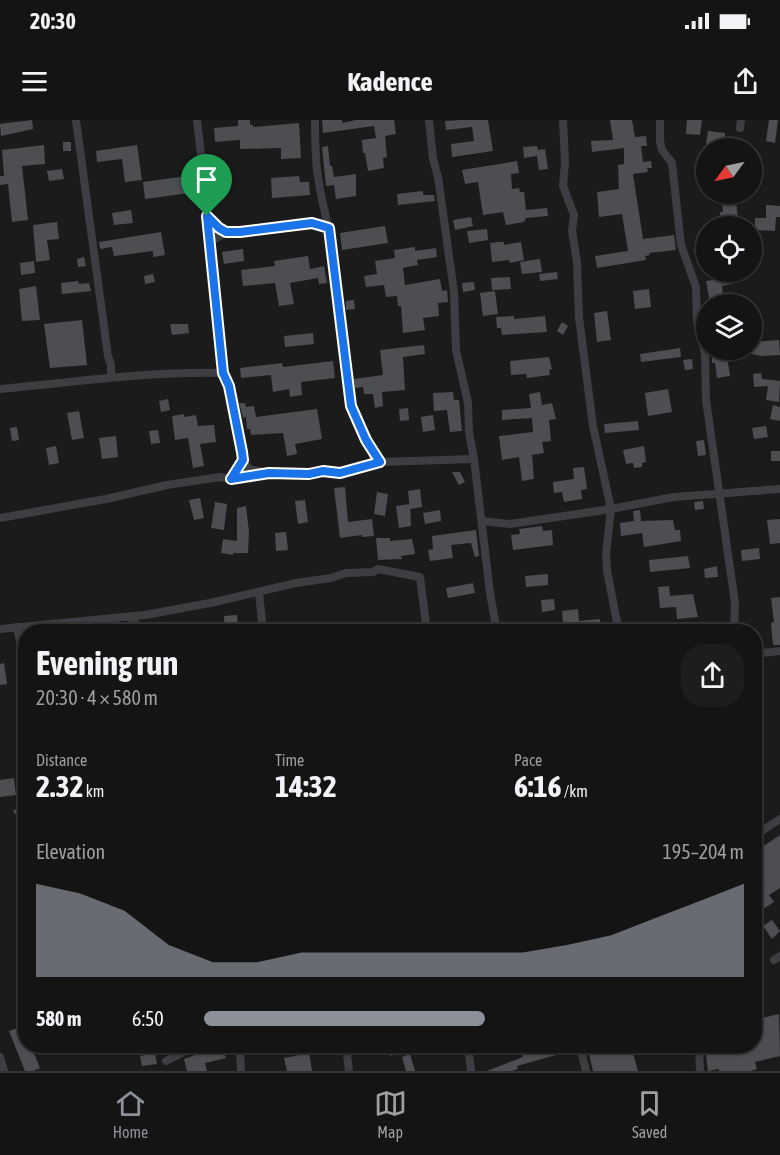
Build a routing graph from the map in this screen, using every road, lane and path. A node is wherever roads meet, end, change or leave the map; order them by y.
1 (76, 120) edge
2 (196, 120) edge
3 (315, 120) edge
4 (429, 120) edge
5 (563, 120) edge
6 (660, 120) edge
7 (207, 216) junction
8 (329, 228) junction
9 (226, 232) junction
10 (211, 241) junction
11 (223, 373) junction
12 (111, 376) junction
13 (0, 389) edge
14 (474, 459) junction
15 (243, 460) junction
16 (380, 462) junction
17 (269, 473) junction
18 (231, 479) junction
19 (780, 489) edge
20 (720, 494) junction
21 (611, 509) junction
22 (0, 518) edge
23 (482, 521) junction
24 (260, 592) junction
25 (145, 615) junction
26 (130, 617) junction
27 (51, 624) edge
28 (135, 624) edge
29 (141, 624) edge
30 (262, 624) edge
31 (426, 624) edge
32 (496, 624) edge
33 (618, 624) edge
34 (734, 624) edge
35 (17, 627) joint
36 (0, 630) edge
37 (18, 632) edge
38 (780, 651) edge
39 (762, 653) edge
40 (780, 819) edge
41 (762, 831) edge
42 (182, 1053) edge
43 (240, 1053) edge
44 (347, 1053) edge
45 (469, 1053) edge
46 (582, 1053) edge
47 (699, 1053) edge
48 (0, 1057) edge
49 (166, 1061) dead end
50 (4, 1071) edge
51 (241, 1071) edge
52 (349, 1071) edge
53 (471, 1071) edge
54 (586, 1071) edge
55 (700, 1071) edge

1 - 12 street
2 - 7 street
3 - 8 street
4 - 14 street
5 - 21 street
6 - 20 street
7 - 9 street
7 - 10 street
8 - 9 street
8 - 16 street
9 - 10 street
10 - 11 street
11 - 12 street
11 - 15 street
12 - 13 street
14 - 16 street
14 - 23 street
15 - 17 street
15 - 18 street
16 - 17 street
17 - 18 street
18 - 22 street
19 - 20 street
20 - 21 street
20 - 34 street
21 - 23 street
21 - 33 street
23 - 32 street
24 - 25 street
24 - 30 street
24 - 31 street
25 - 26 street
25 - 29 street
26 - 27 street
26 - 28 street
35 - 36 street
35 - 37 street
38 - 39 street
40 - 41 street
42 - 49 street
43 - 51 street
44 - 52 street
45 - 53 street
46 - 54 street
47 - 55 street
48 - 50 street

